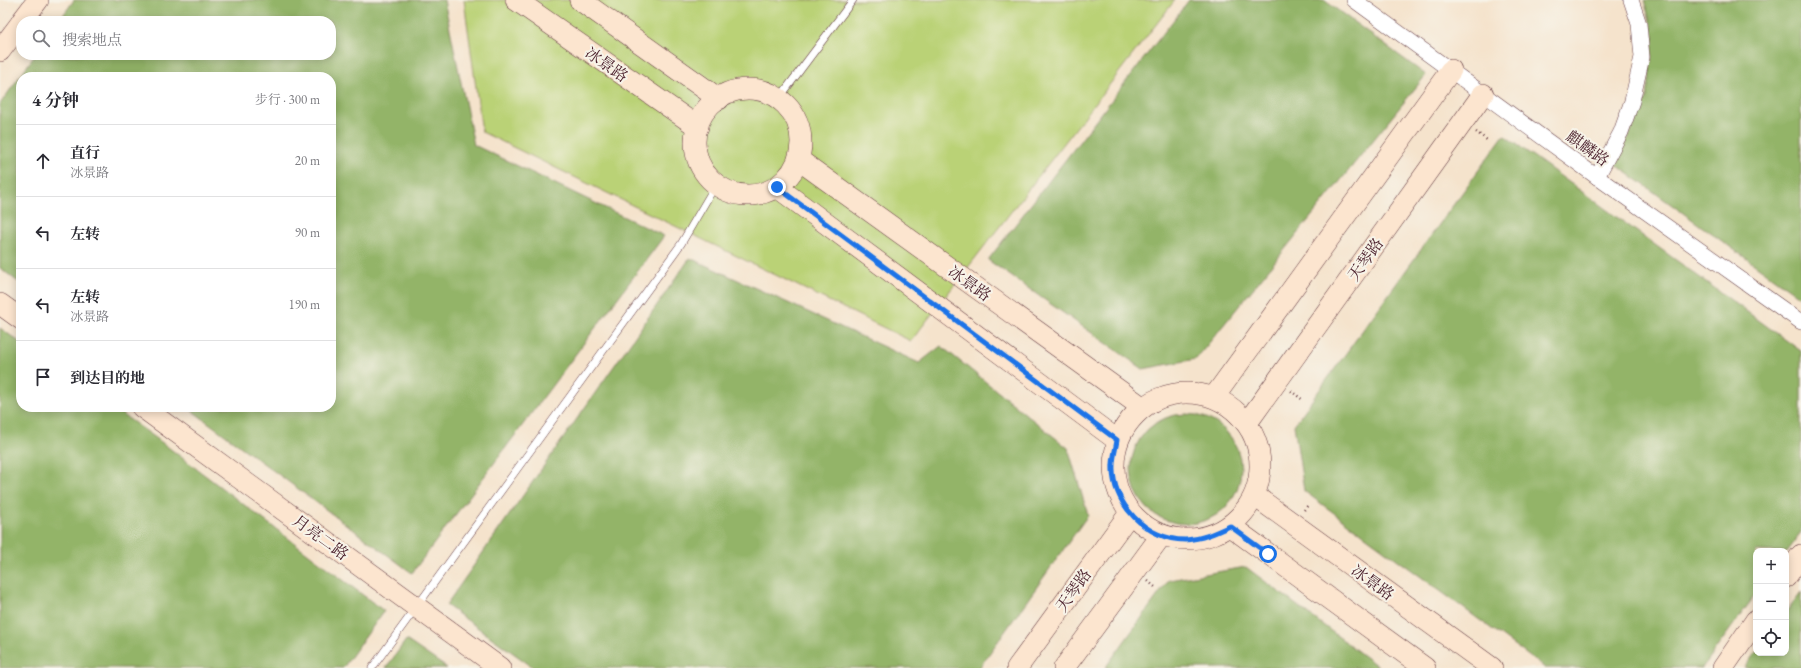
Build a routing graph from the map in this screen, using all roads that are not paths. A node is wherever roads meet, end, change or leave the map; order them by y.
1 (38, 0) edge
2 (516, 0) edge
3 (580, 0) edge
4 (853, 0) edge
5 (1354, 0) edge
6 (1631, 0) edge
7 (26, 16) edge
8 (16, 30) edge
9 (0, 51) edge
10 (1451, 70) junction
11 (1483, 94) junction
12 (780, 98) junction
13 (719, 99) junction
14 (698, 128) junction
15 (799, 160) junction
16 (1597, 177) junction
17 (715, 186) junction
18 (777, 187) junction
19 (0, 304) edge
20 (16, 315) edge
21 (1801, 322) edge
22 (1214, 397) junction
23 (1142, 407) junction
24 (149, 412) edge
25 (1247, 423) junction
26 (1117, 440) junction
27 (1254, 496) junction
28 (1130, 513) junction
29 (1230, 526) junction
30 (1162, 536) junction
31 (1801, 555) edge
32 (1789, 572) edge
33 (418, 607) junction
34 (1753, 624) edge
35 (372, 668) edge
36 (500, 668) edge
37 (1017, 668) edge
38 (1064, 668) edge
39 (1425, 668) edge
40 (1492, 668) edge
41 (1723, 668) edge

1 - 7 main road
2 - 14 main road, 冰景路
3 - 13 main road
4 - 12 lane
5 - 10 street, 麒麟路
6 - 16 street
8 - 9 main road
10 - 11 street, 麒麟路
10 - 22 main road
11 - 16 street, 麒麟路
11 - 25 main road, 天琴路
12 - 13 main road
12 - 15 main road
13 - 14 main road
14 - 17 main road
15 - 18 main road
15 - 23 main road, 冰景路
16 - 21 street, 麒麟路
17 - 18 main road
17 - 33 lane
18 - 26 main road
19 - 20 main road
22 - 23 main road
22 - 25 main road
23 - 26 main road
24 - 33 main road, 月亮二路
25 - 27 main road
26 - 28 main road
27 - 29 main road
27 - 40 main road, 冰景路
28 - 30 main road
28 - 37 main road, 天琴路
29 - 30 main road
29 - 39 main road
30 - 38 main road
31 - 32 main road
33 - 35 lane
33 - 36 main road, 月亮二路
34 - 41 main road

